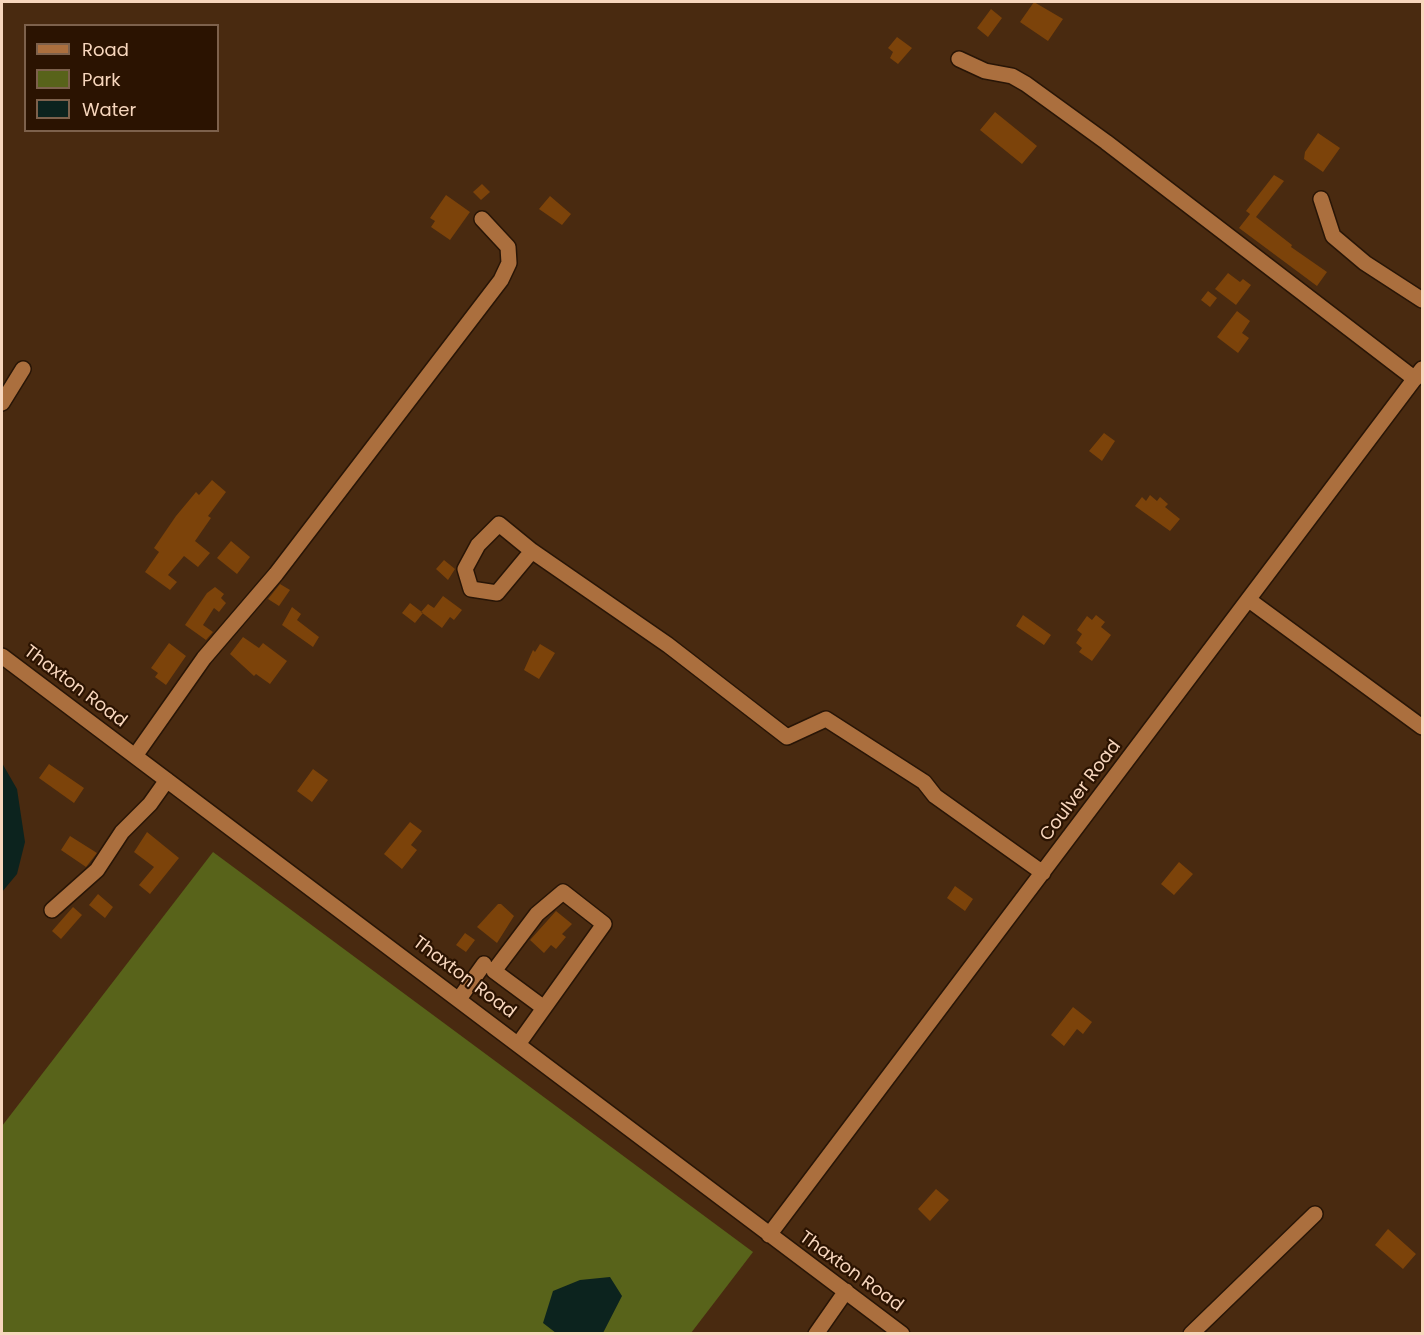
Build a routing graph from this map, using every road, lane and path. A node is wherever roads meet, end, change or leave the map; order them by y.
1 (958, 59) dead end
2 (1321, 199) dead end
3 (482, 219) dead end
4 (1422, 300) edge
5 (23, 369) dead end
6 (1419, 374) edge
7 (2, 403) edge
8 (532, 551) junction
9 (1249, 600) junction
10 (2, 656) edge
11 (1422, 727) edge
12 (135, 756) junction
13 (167, 780) junction
14 (1043, 873) junction
15 (52, 910) dead end
16 (484, 963) junction
17 (459, 999) junction
18 (544, 1008) junction
19 (519, 1043) junction
20 (1315, 1214) dead end
21 (769, 1235) junction
22 (846, 1291) junction
23 (816, 1334) edge
24 (902, 1334) edge
25 (1191, 1334) edge

1 - 6 street
2 - 4 street
3 - 12 street
5 - 7 street
6 - 9 street, Coulver Road
8 - 8 street
8 - 14 street
9 - 11 street
9 - 14 street, Coulver Road
10 - 12 street, Thaxton Road
12 - 13 street, Thaxton Road
13 - 15 street
13 - 17 street, Thaxton Road
14 - 21 street, Coulver Road
16 - 17 street
16 - 18 street
16 - 18 street
17 - 19 street, Thaxton Road
18 - 19 street
19 - 21 street, Thaxton Road
20 - 25 street
21 - 22 street, Thaxton Road
22 - 23 street
22 - 24 street, Thaxton Road

